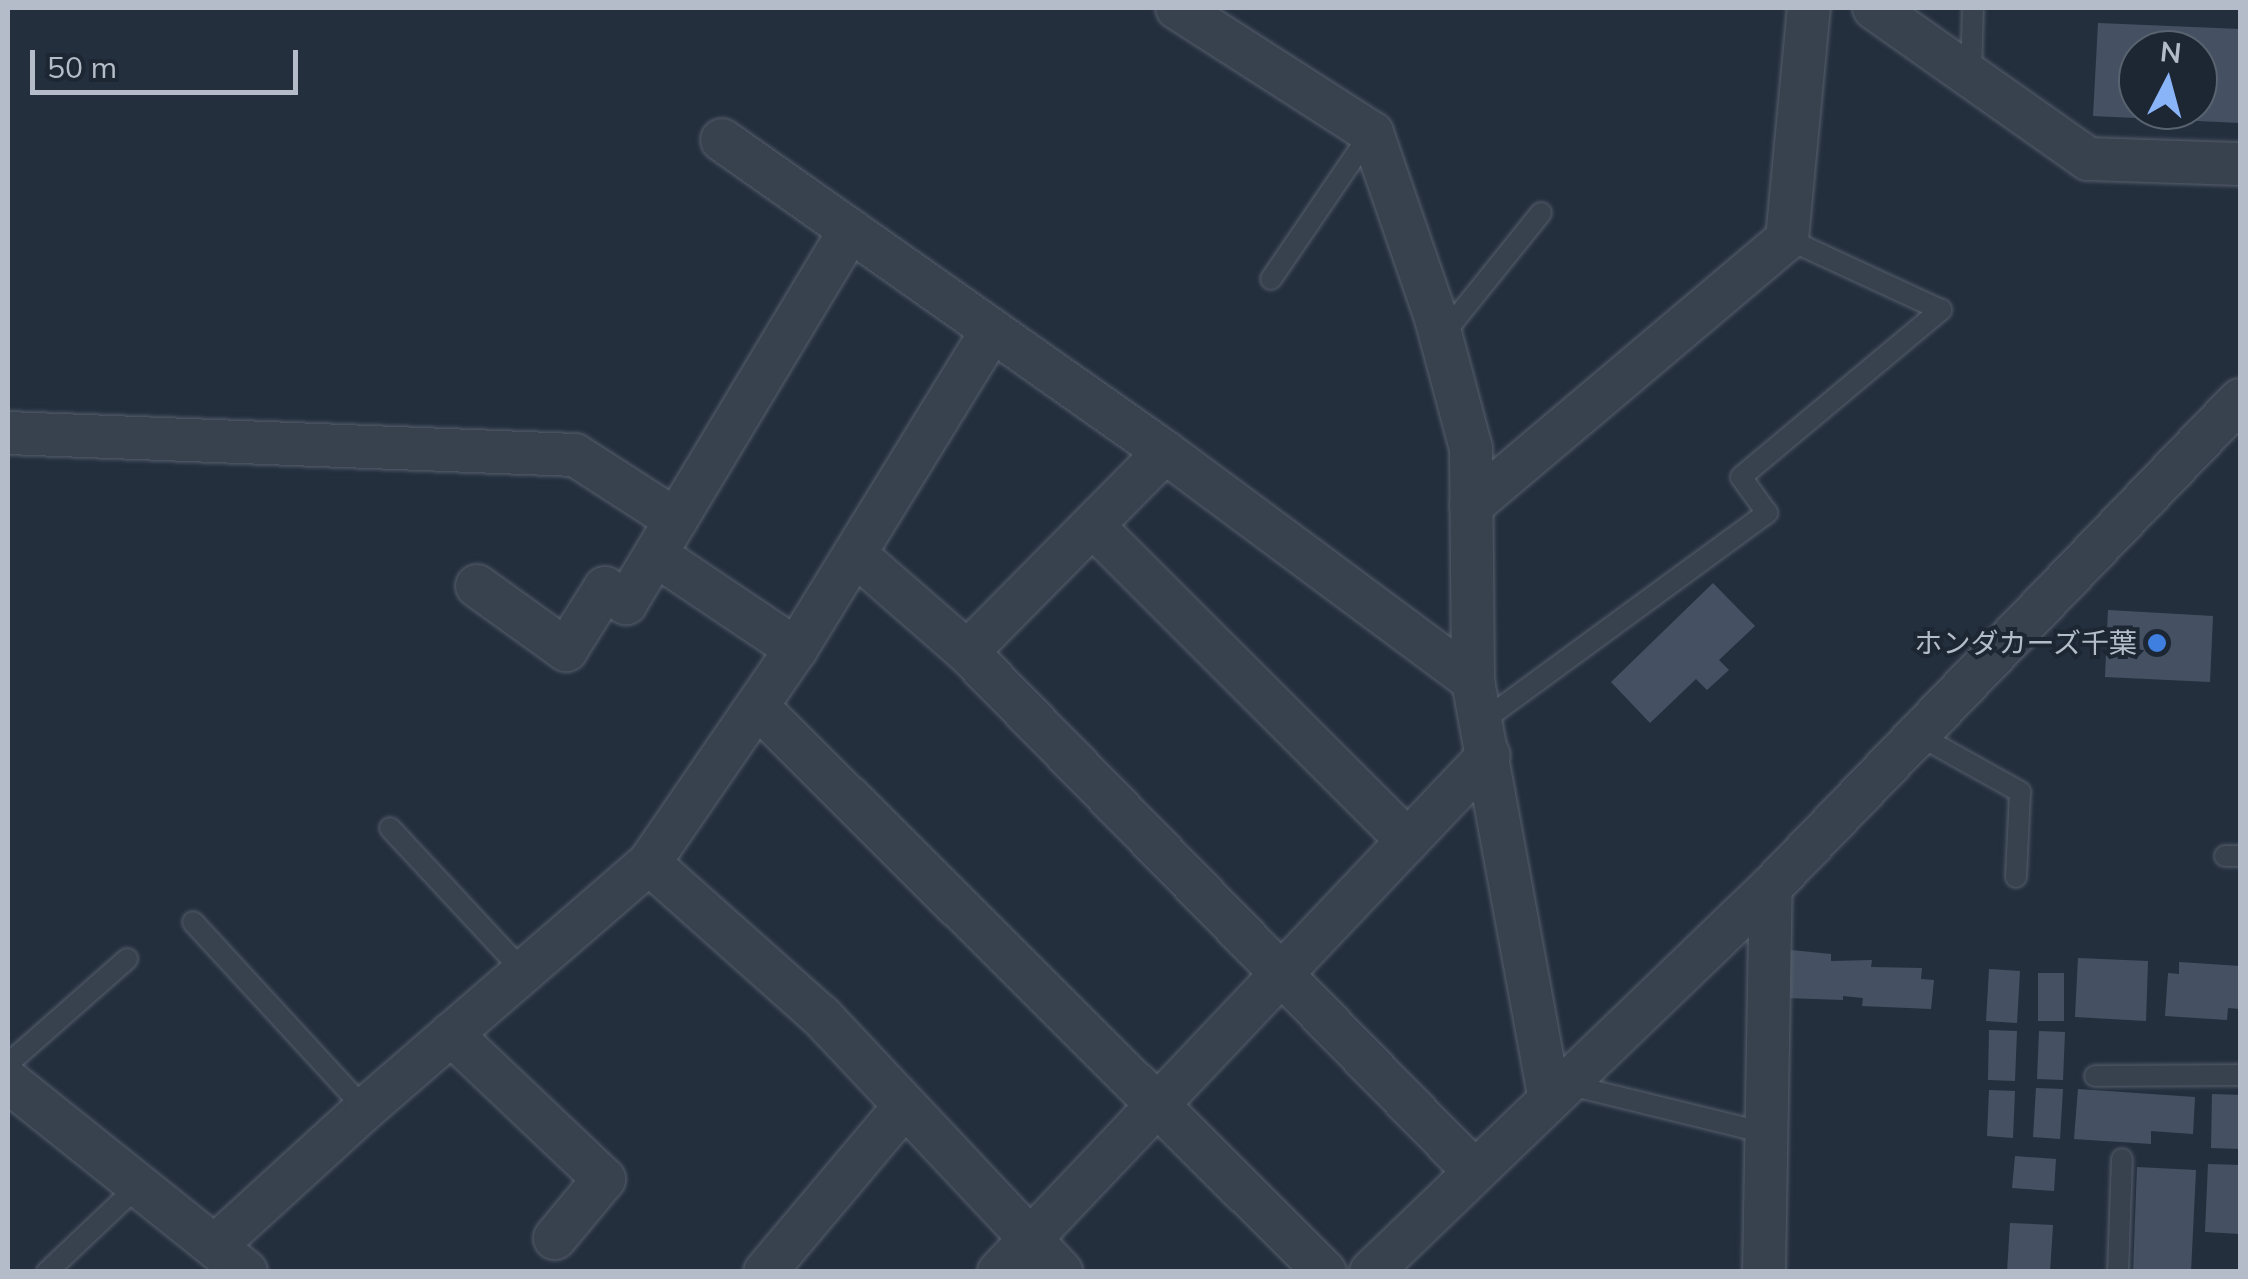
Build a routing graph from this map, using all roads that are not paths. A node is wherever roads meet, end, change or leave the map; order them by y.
1 (1177, 8) edge
2 (1809, 8) edge
3 (1874, 8) edge
4 (1973, 8) edge
5 (1971, 74) junction
6 (1372, 133) junction
7 (722, 140) dead end
8 (2240, 164) edge
9 (1541, 213) dead end
10 (850, 230) junction
11 (1787, 239) junction
12 (1271, 279) dead end
13 (992, 330) junction
14 (1441, 337) junction
15 (2240, 400) edge
16 (8, 433) edge
17 (1164, 452) junction
18 (1471, 506) junction
19 (1093, 526) junction
20 (666, 537) junction
21 (856, 555) junction
22 (478, 586) dead end
23 (796, 650) junction
24 (966, 652) junction
25 (1473, 681) junction
26 (758, 708) junction
27 (1920, 736) junction
28 (1484, 739) junction
29 (390, 828) dead end
30 (1408, 841) junction
31 (649, 864) junction
32 (2016, 876) dead end
33 (1771, 886) junction
34 (193, 922) dead end
35 (127, 959) dead end
36 (524, 970) junction
37 (1283, 972) junction
38 (451, 1034) junction
39 (8, 1064) edge
40 (2240, 1075) edge
41 (2094, 1076) dead end
42 (8, 1080) edge
43 (1557, 1090) junction
44 (1159, 1103) junction
45 (903, 1108) junction
46 (365, 1109) junction
47 (1766, 1133) junction
48 (2122, 1160) dead end
49 (1473, 1170) junction
50 (140, 1185) junction
51 (555, 1238) dead end
52 (1029, 1240) junction
53 (230, 1258) edge
54 (47, 1272) edge
55 (765, 1272) edge
56 (999, 1272) edge
57 (1060, 1272) edge
58 (1324, 1272) edge
59 (1371, 1272) edge
60 (1764, 1272) edge
61 (2118, 1272) edge

1 - 6 street
2 - 11 street
3 - 5 street
4 - 5 lane
5 - 8 street
6 - 12 lane
6 - 14 street
7 - 10 street
9 - 14 lane
10 - 13 street
10 - 20 street
11 - 18 street
11 - 28 lane
13 - 17 street
13 - 21 street
14 - 18 street
15 - 27 street
16 - 20 street
17 - 19 street
17 - 25 street
18 - 25 street
19 - 24 street
19 - 30 street
20 - 22 street
20 - 23 street
21 - 23 street
21 - 24 street
23 - 26 street
24 - 37 street
25 - 28 street
26 - 31 street
26 - 44 street
27 - 32 lane
27 - 33 street
28 - 30 street
28 - 43 street
29 - 36 lane
30 - 37 street
31 - 36 street
31 - 45 street
33 - 43 street
33 - 47 street
34 - 46 lane
35 - 39 lane
36 - 38 street
37 - 44 street
37 - 49 street
38 - 46 street
38 - 51 street
40 - 41 lane
42 - 50 street
43 - 47 lane
43 - 49 street
44 - 52 street
44 - 58 street
45 - 52 street
45 - 55 street
46 - 53 street
47 - 60 street
48 - 61 lane
49 - 59 street
50 - 53 street
50 - 54 lane
52 - 56 street
52 - 57 street

